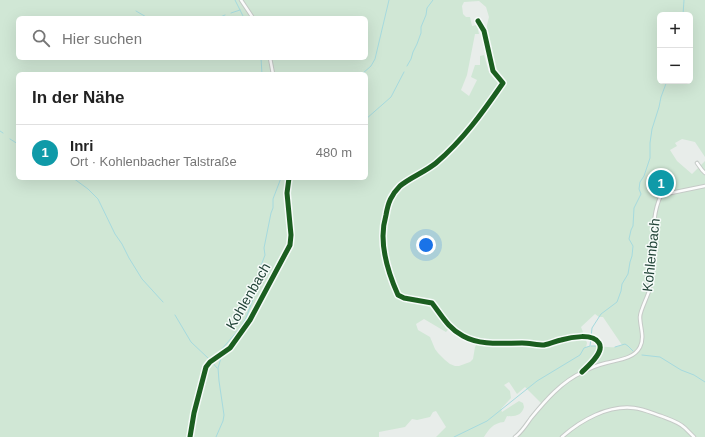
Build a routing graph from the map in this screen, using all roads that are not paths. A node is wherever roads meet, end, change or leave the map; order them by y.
1 (241, 0) edge
2 (252, 16) edge
3 (478, 21) dead end
4 (270, 60) edge
5 (273, 72) edge
6 (698, 163) dead end
7 (705, 173) edge
8 (289, 180) edge
9 (705, 186) edge
10 (582, 372) junction
11 (190, 437) edge
12 (516, 437) edge
13 (562, 437) edge
14 (694, 437) edge

1 - 2 street
3 - 10 street
4 - 5 street
6 - 7 street
8 - 11 street, Kohlenbach
9 - 10 street, Kohlenbach
10 - 12 street, Kohlenbach
13 - 14 street

